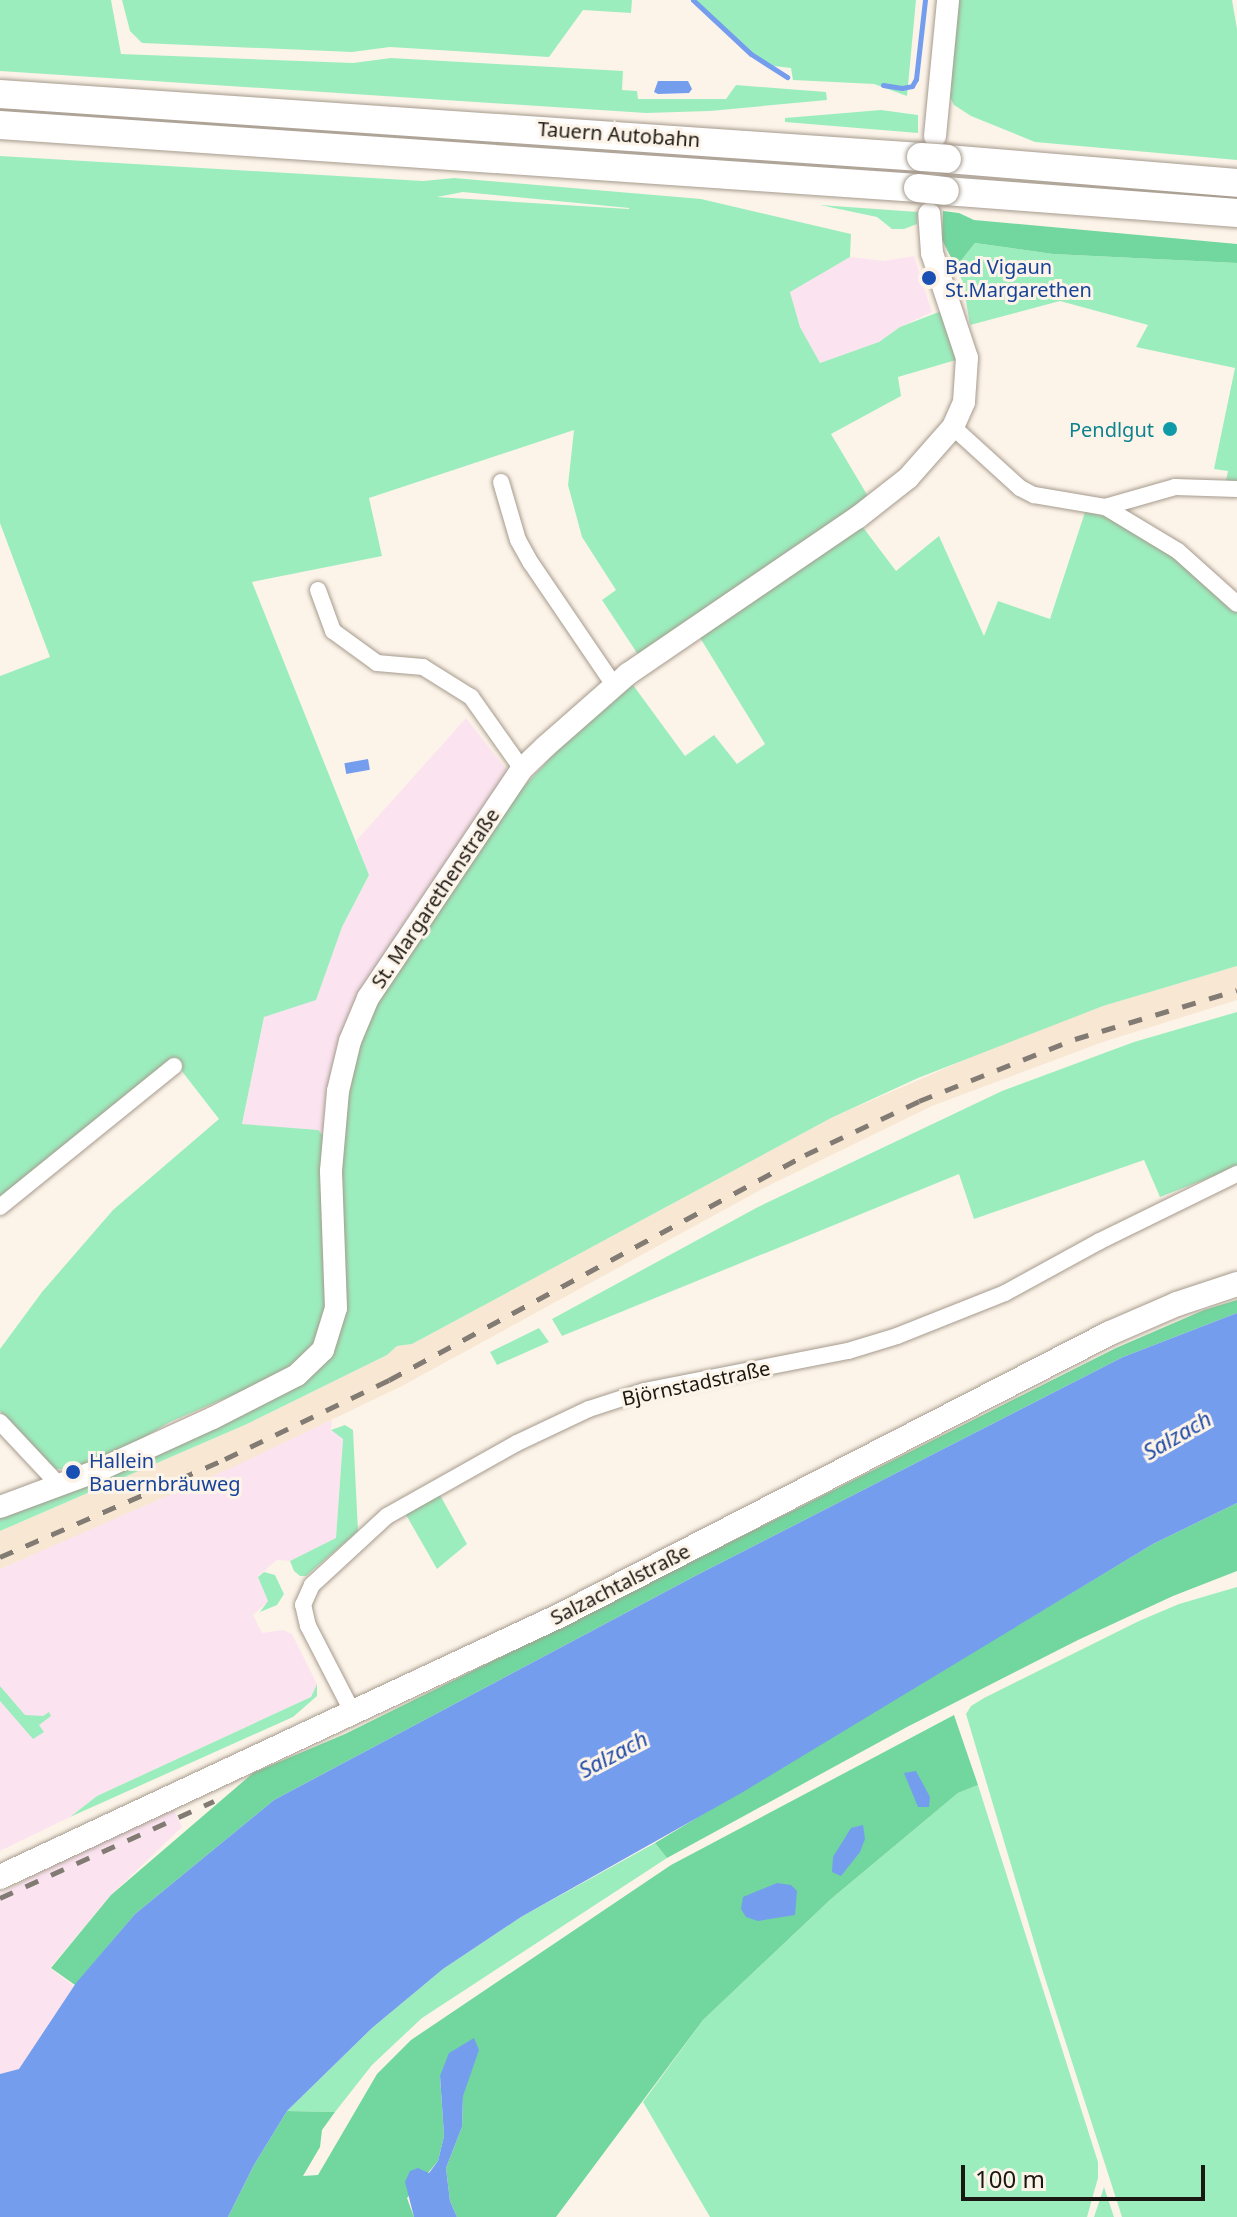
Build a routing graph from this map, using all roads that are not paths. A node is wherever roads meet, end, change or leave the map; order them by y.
1 (948, 0) edge
2 (0, 94) edge
3 (0, 125) edge
4 (934, 151) junction
5 (1237, 183) edge
6 (931, 198) junction
7 (1237, 213) edge
8 (953, 427) junction
9 (501, 482) dead end
10 (1237, 489) edge
11 (1105, 507) junction
12 (318, 590) dead end
13 (1237, 604) edge
14 (614, 685) junction
15 (522, 769) junction
16 (174, 1066) dead end
17 (1237, 1174) edge
18 (0, 1207) edge
19 (1237, 1284) edge
20 (0, 1422) edge
21 (59, 1485) junction
22 (0, 1507) edge
23 (353, 1713) junction
24 (0, 1877) edge

1 - 4 street
2 - 4 highway, Tauern Autobahn
3 - 6 highway, Tauern Autobahn
4 - 5 highway, Tauern Autobahn
6 - 7 highway, Tauern Autobahn
6 - 8 street, St. Margarethenstraße
8 - 11 street
8 - 14 street, St. Margarethenstraße
9 - 14 street
10 - 11 street
11 - 13 street
12 - 15 street
14 - 15 street, St. Margarethenstraße
15 - 21 street, St. Margarethenstraße
16 - 18 street
17 - 23 street, Björnstadstraße
19 - 23 main road, Salzachtalstraße
20 - 21 street
21 - 22 street, St. Margarethenstraße
23 - 24 main road, Salzachtalstraße

